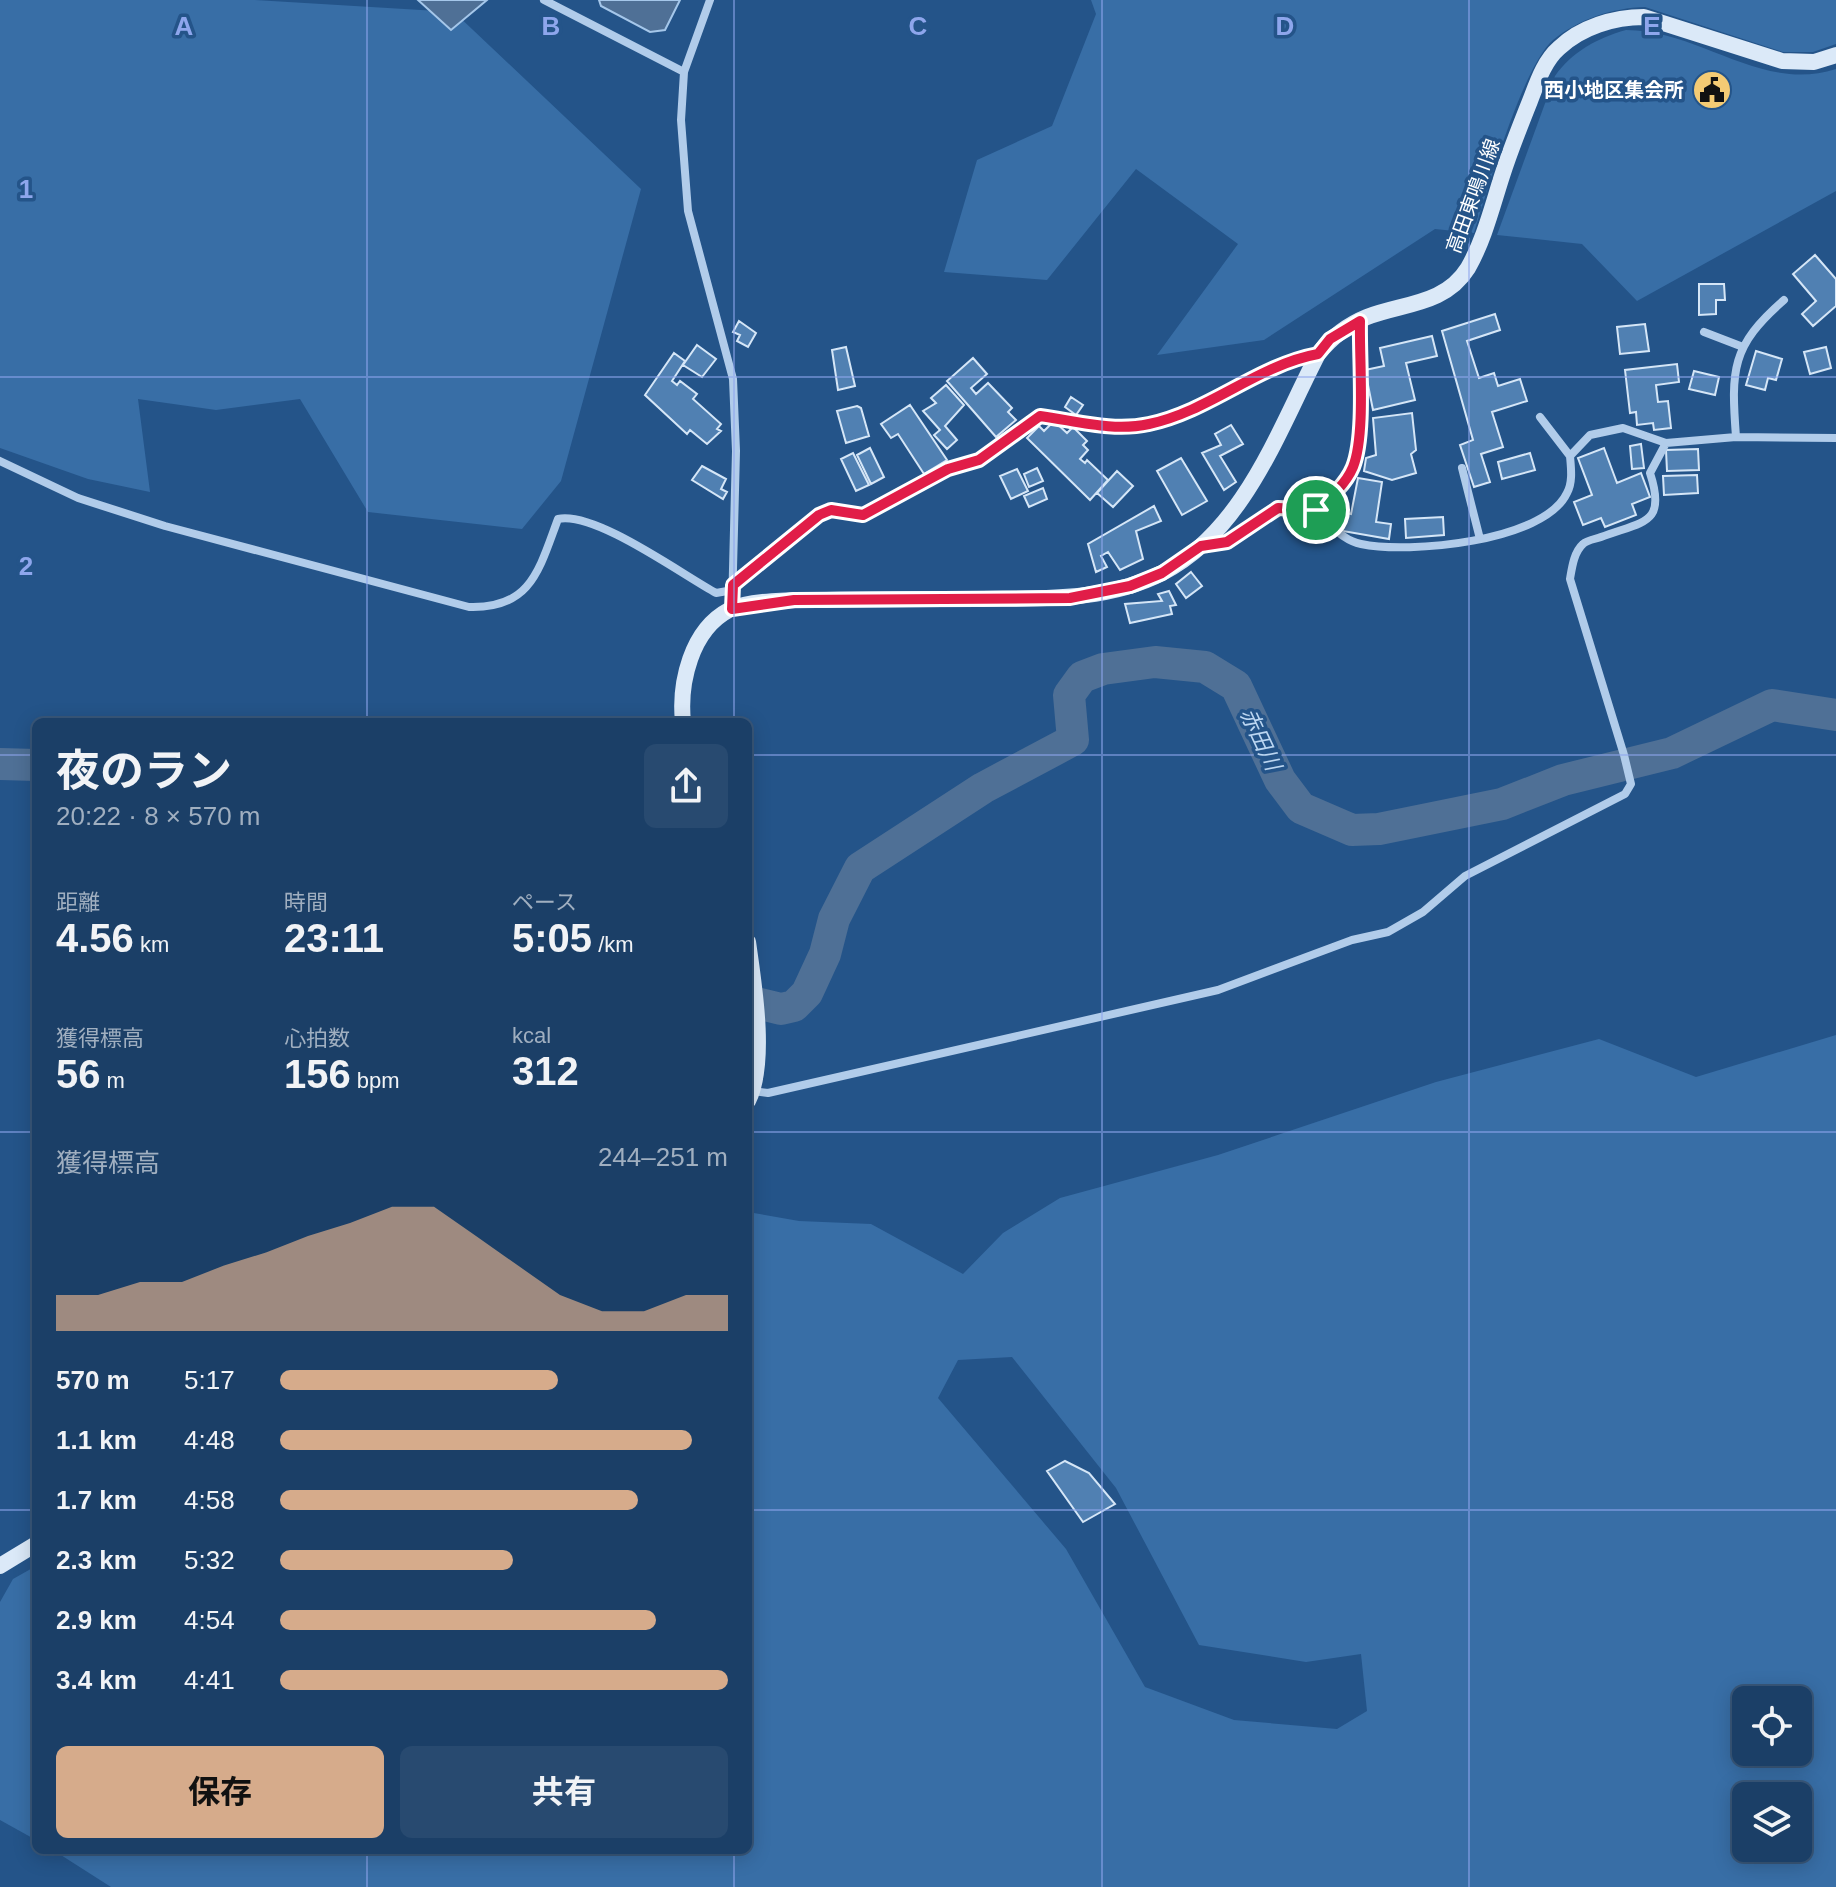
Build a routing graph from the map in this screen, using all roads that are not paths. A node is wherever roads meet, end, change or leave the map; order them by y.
1 (544, 0) edge
2 (710, 0) edge
3 (1836, 55) edge
4 (684, 72) junction
5 (1784, 300) dead end
6 (1360, 321) junction
7 (1704, 332) dead end
8 (1743, 347) junction
9 (1318, 354) junction
10 (1540, 417) dead end
11 (1736, 437) junction
12 (1836, 438) edge
13 (1666, 443) junction
14 (1570, 456) junction
15 (0, 461) edge
16 (1462, 468) dead end
17 (1316, 510) junction
18 (1480, 539) junction
19 (1201, 546) junction
20 (733, 587) junction
21 (732, 609) junction
22 (683, 718) edge
23 (752, 971) edge
24 (752, 1081) edge
25 (752, 1096) edge
26 (32, 1546) edge
27 (0, 1566) edge

1 - 4 street
2 - 4 street
3 - 6 main road, 高田東鳴川線
4 - 20 street
5 - 8 street
6 - 9 main road, 高田東鳴川線
6 - 17 street
7 - 8 street
8 - 11 street
9 - 19 main road, 高田東鳴川線
9 - 20 street
10 - 14 street
11 - 12 street
11 - 13 street
13 - 14 street
13 - 25 street
14 - 18 street
15 - 20 street
16 - 18 street
17 - 18 street
17 - 19 street
19 - 21 main road, 高田東鳴川線
20 - 21 street
21 - 22 main road
23 - 24 main road
26 - 27 main road

